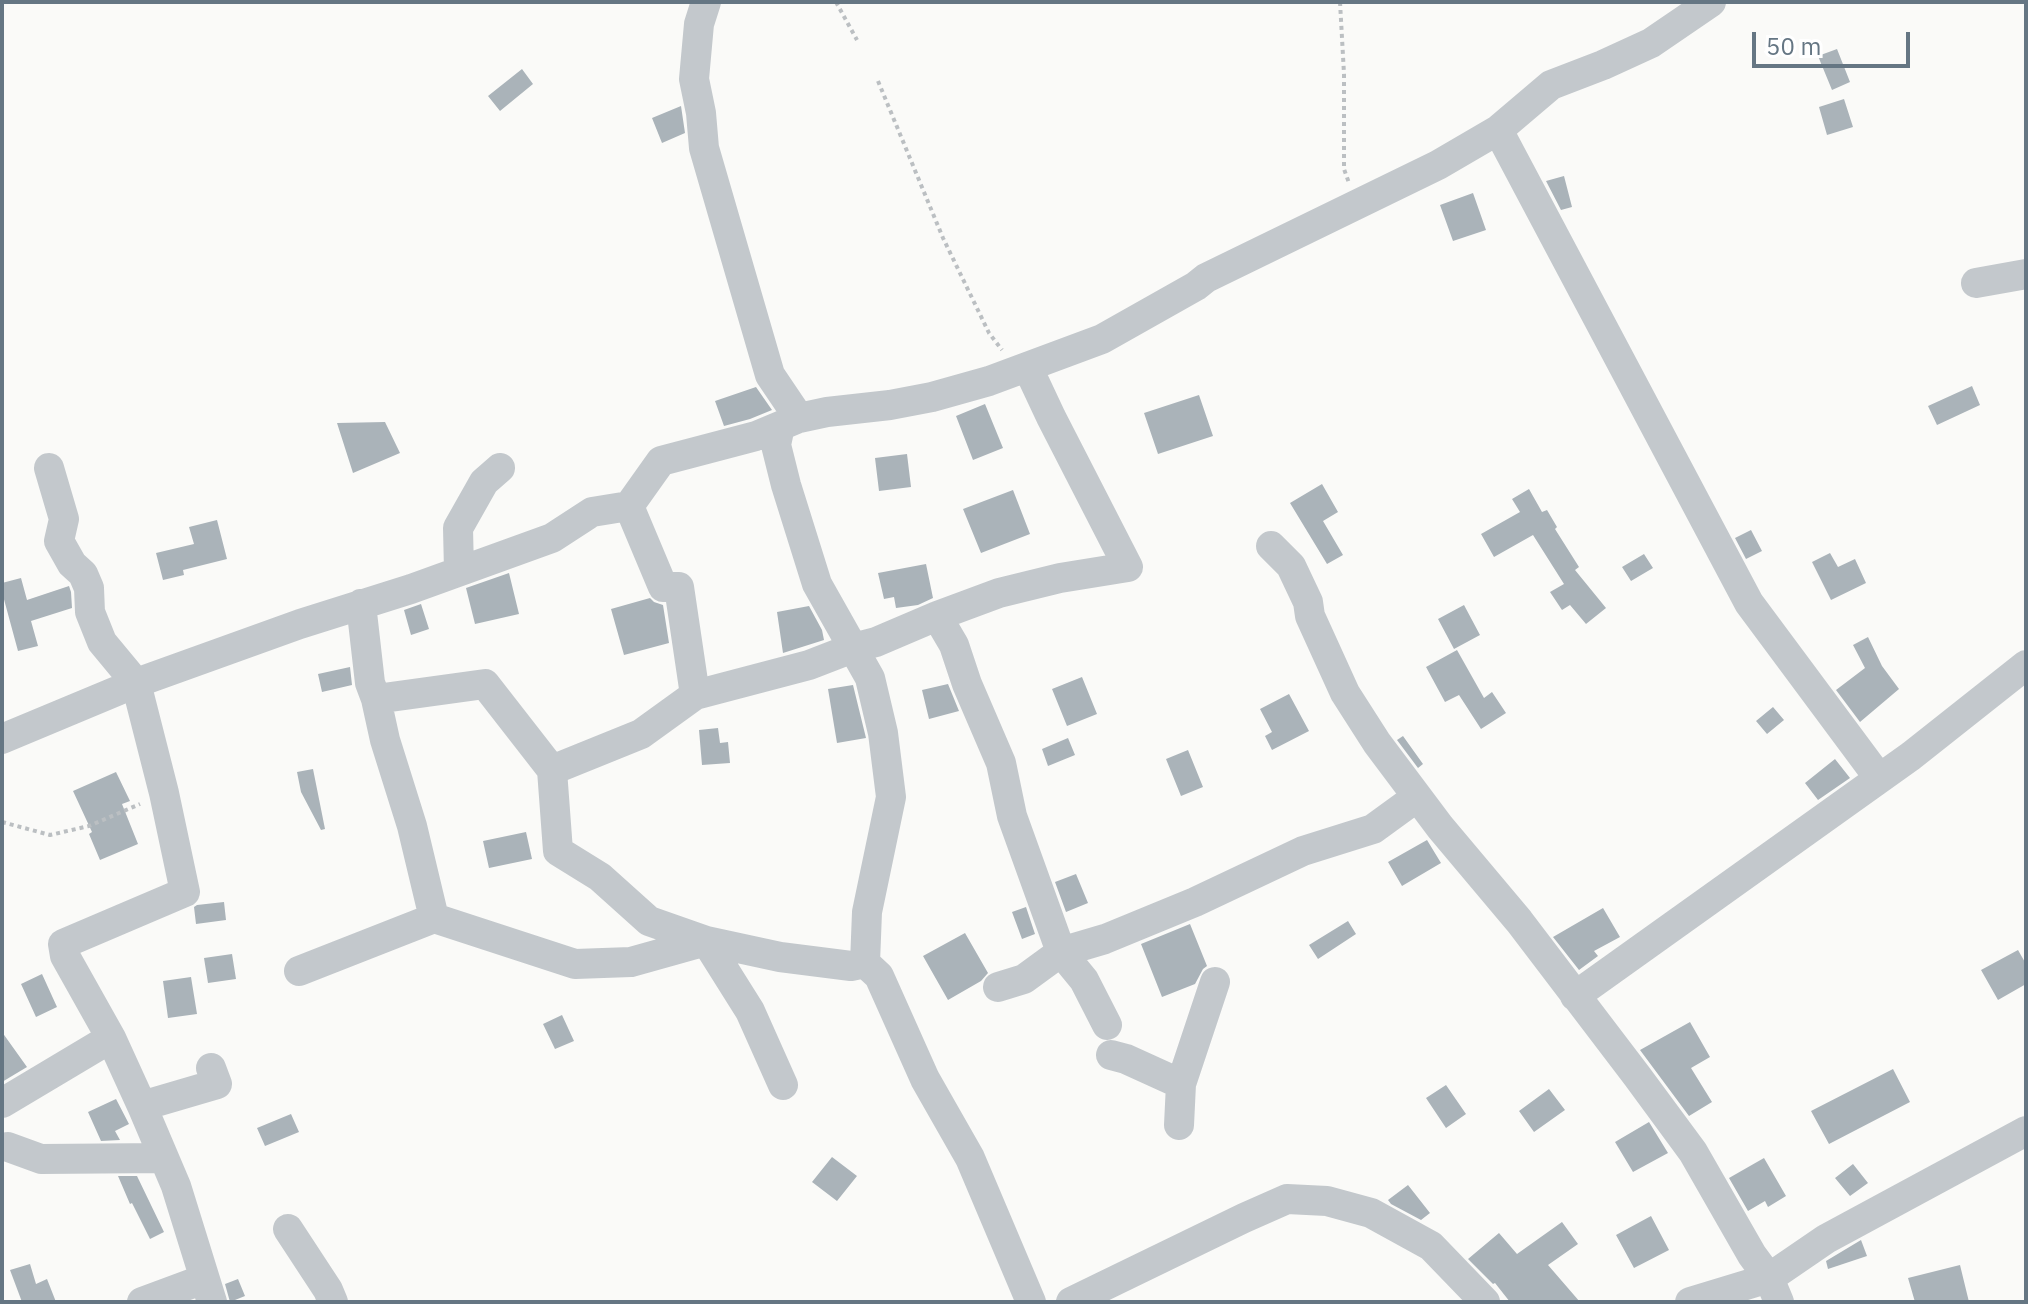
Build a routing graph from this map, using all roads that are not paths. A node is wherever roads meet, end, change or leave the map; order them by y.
1 (706, 2) edge
2 (1711, 2) edge
3 (1498, 130) junction
4 (2026, 274) edge
5 (1976, 283) dead end
6 (1023, 370) junction
7 (790, 422) junction
8 (49, 468) dead end
9 (500, 468) dead end
10 (629, 506) junction
11 (1271, 546) dead end
12 (459, 571) junction
13 (361, 604) junction
14 (937, 616) junction
15 (853, 648) junction
16 (2026, 665) edge
17 (136, 683) junction
18 (695, 695) junction
19 (376, 699) junction
20 (7, 727) edge
21 (552, 770) junction
22 (1879, 778) junction
23 (1417, 797) junction
24 (434, 918) junction
25 (706, 941) junction
26 (1061, 952) junction
27 (865, 963) junction
28 (299, 971) dead end
29 (1215, 982) dead end
30 (998, 987) dead end
31 (1575, 996) junction
32 (1107, 1025) dead end
33 (111, 1038) junction
34 (1111, 1055) dead end
35 (211, 1068) dead end
36 (1181, 1084) junction
37 (783, 1085) dead end
38 (2, 1103) edge
39 (142, 1106) junction
40 (1179, 1125) dead end
41 (2026, 1131) edge
42 (8, 1147) dead end
43 (164, 1158) junction
44 (288, 1229) dead end
45 (208, 1290) edge
46 (1774, 1290) edge
47 (142, 1302) edge
48 (333, 1302) edge
49 (1031, 1302) edge
50 (1071, 1302) edge
51 (1485, 1302) edge
52 (1690, 1302) edge

1 - 7 street
2 - 3 street
3 - 6 street
3 - 22 street
4 - 5 street
6 - 7 street
6 - 14 street
7 - 10 street
7 - 15 street
8 - 17 street
9 - 12 street
10 - 12 street
10 - 18 street
11 - 23 street
12 - 13 street
13 - 17 street
13 - 19 street
14 - 15 street
14 - 26 street
15 - 18 street
15 - 27 street
16 - 22 street
17 - 20 street
17 - 33 street
18 - 21 street
19 - 21 street
19 - 24 street
21 - 25 street
22 - 31 street
23 - 26 street
23 - 31 street
24 - 25 street
24 - 28 street
25 - 27 street
25 - 37 street
26 - 30 street
26 - 32 street
27 - 49 street
29 - 36 street
31 - 46 street
33 - 38 street
33 - 39 street
34 - 36 street
35 - 39 street
36 - 40 street
39 - 43 street
41 - 46 street
42 - 43 street
43 - 45 street
44 - 48 street
45 - 47 street
46 - 52 street
50 - 51 street

